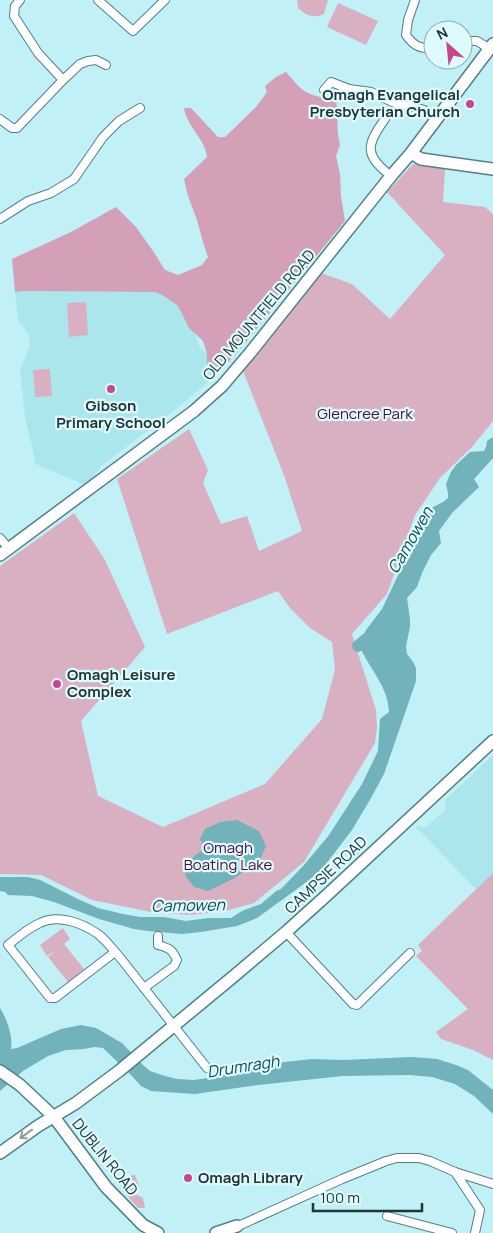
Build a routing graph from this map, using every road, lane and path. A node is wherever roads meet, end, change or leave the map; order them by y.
1 (20, 0) edge
2 (98, 0) edge
3 (415, 0) edge
4 (159, 2) edge
5 (473, 41) edge
6 (423, 47) edge
7 (491, 47) edge
8 (106, 65) dead end
9 (63, 80) junction
10 (324, 90) dead end
11 (140, 108) dead end
12 (0, 119) edge
13 (385, 119) dead end
14 (436, 119) junction
15 (411, 153) junction
16 (493, 169) edge
17 (391, 176) junction
18 (0, 219) edge
19 (0, 538) edge
20 (4, 552) edge
21 (493, 741) edge
22 (286, 932) junction
23 (158, 936) dead end
24 (115, 952) junction
25 (410, 953) dead end
26 (144, 988) junction
27 (174, 1026) junction
28 (207, 1068) dead end
29 (0, 1071) edge
30 (54, 1117) junction
31 (0, 1153) edge
32 (455, 1172) junction
33 (493, 1184) edge
34 (387, 1216) dead end
35 (232, 1229) edge
36 (158, 1233) edge
37 (216, 1233) edge
38 (452, 1233) edge
39 (475, 1233) edge

1 - 9 street
2 - 4 street
3 - 6 street
5 - 7 street
7 - 14 street, OLD MOUNTFIELD ROAD
8 - 9 street
9 - 12 street
10 - 14 street
11 - 18 street
13 - 17 street
14 - 15 street, OLD MOUNTFIELD ROAD
15 - 16 street
15 - 17 street, OLD MOUNTFIELD ROAD
17 - 20 street, OLD MOUNTFIELD ROAD
19 - 20 street
21 - 22 street, CAMPSIE ROAD
22 - 25 street
22 - 27 street, CAMPSIE ROAD
23 - 26 street
24 - 24 street
24 - 26 street
26 - 27 street
27 - 28 street
27 - 30 street, CAMPSIE ROAD
29 - 30 street, DUBLIN ROAD
30 -> 31 street, CAMPSIE ROAD
30 - 36 street, DUBLIN ROAD
32 - 33 street
32 - 35 street
32 - 39 street
34 - 38 street
35 - 37 street

